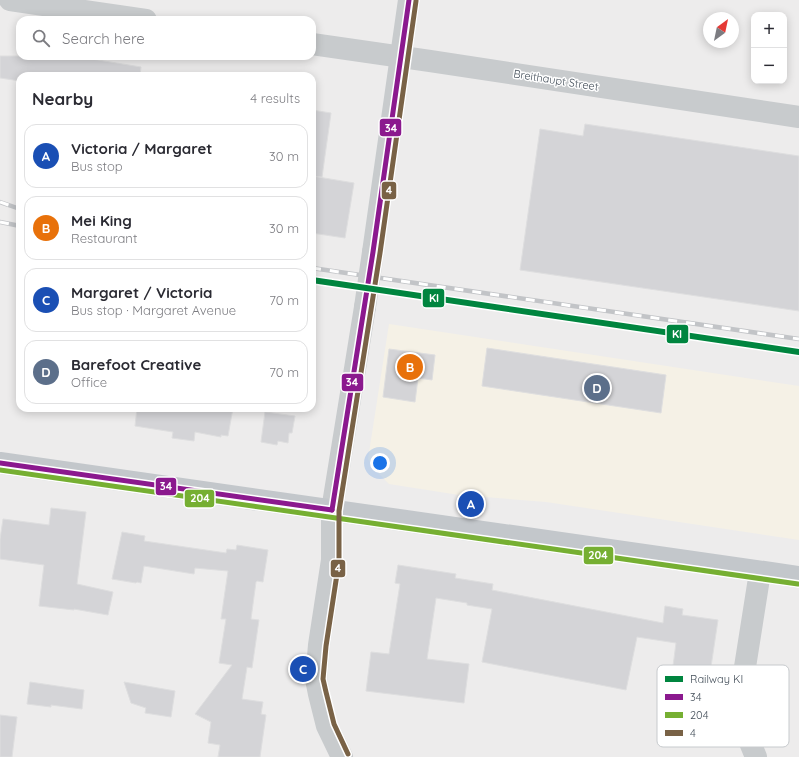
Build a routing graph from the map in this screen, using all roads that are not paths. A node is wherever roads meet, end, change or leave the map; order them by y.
1 (10, 0) edge
2 (409, 0) edge
3 (119, 16) edge
4 (316, 45) edge
5 (400, 57) junction
6 (799, 118) edge
7 (0, 463) edge
8 (332, 510) junction
9 (760, 572) junction
10 (799, 577) edge
11 (745, 665) edge
12 (752, 747) edge
13 (342, 757) edge
14 (756, 757) edge

1 - 3 street
2 - 5 street
4 - 5 street, Breithaupt Street
5 - 6 street, Breithaupt Street
5 - 8 street, bridge
7 - 8 main road
8 - 9 main road
8 - 13 street
9 - 10 main road
9 - 11 street
12 - 14 street

